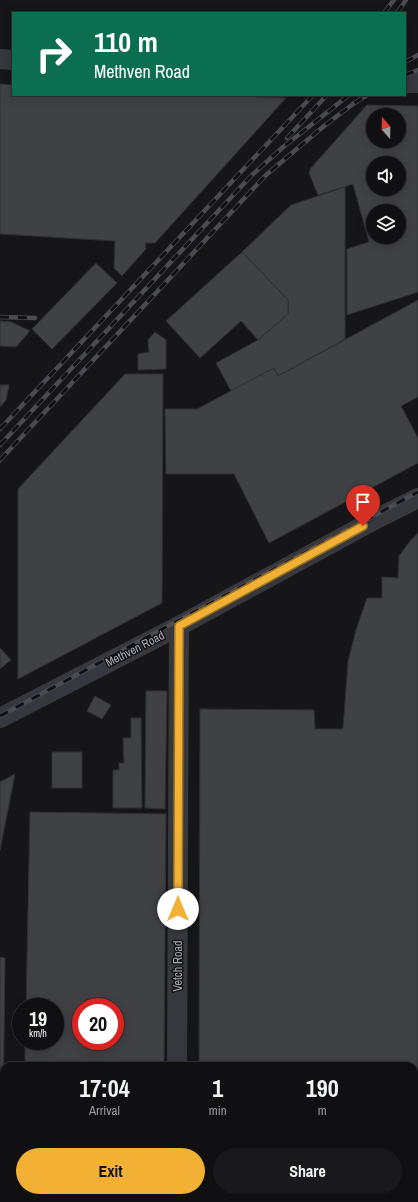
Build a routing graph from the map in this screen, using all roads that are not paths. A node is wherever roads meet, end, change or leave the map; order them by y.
1 (0, 59) edge
2 (12, 60) edge
3 (406, 83) edge
4 (418, 83) edge
5 (418, 498) edge
6 (179, 626) junction
7 (0, 718) edge
8 (177, 1062) edge

1 - 2 street
3 - 4 street
5 - 6 street, Methven Road
6 - 7 street, Methven Road
6 - 8 street, Vetch Road

